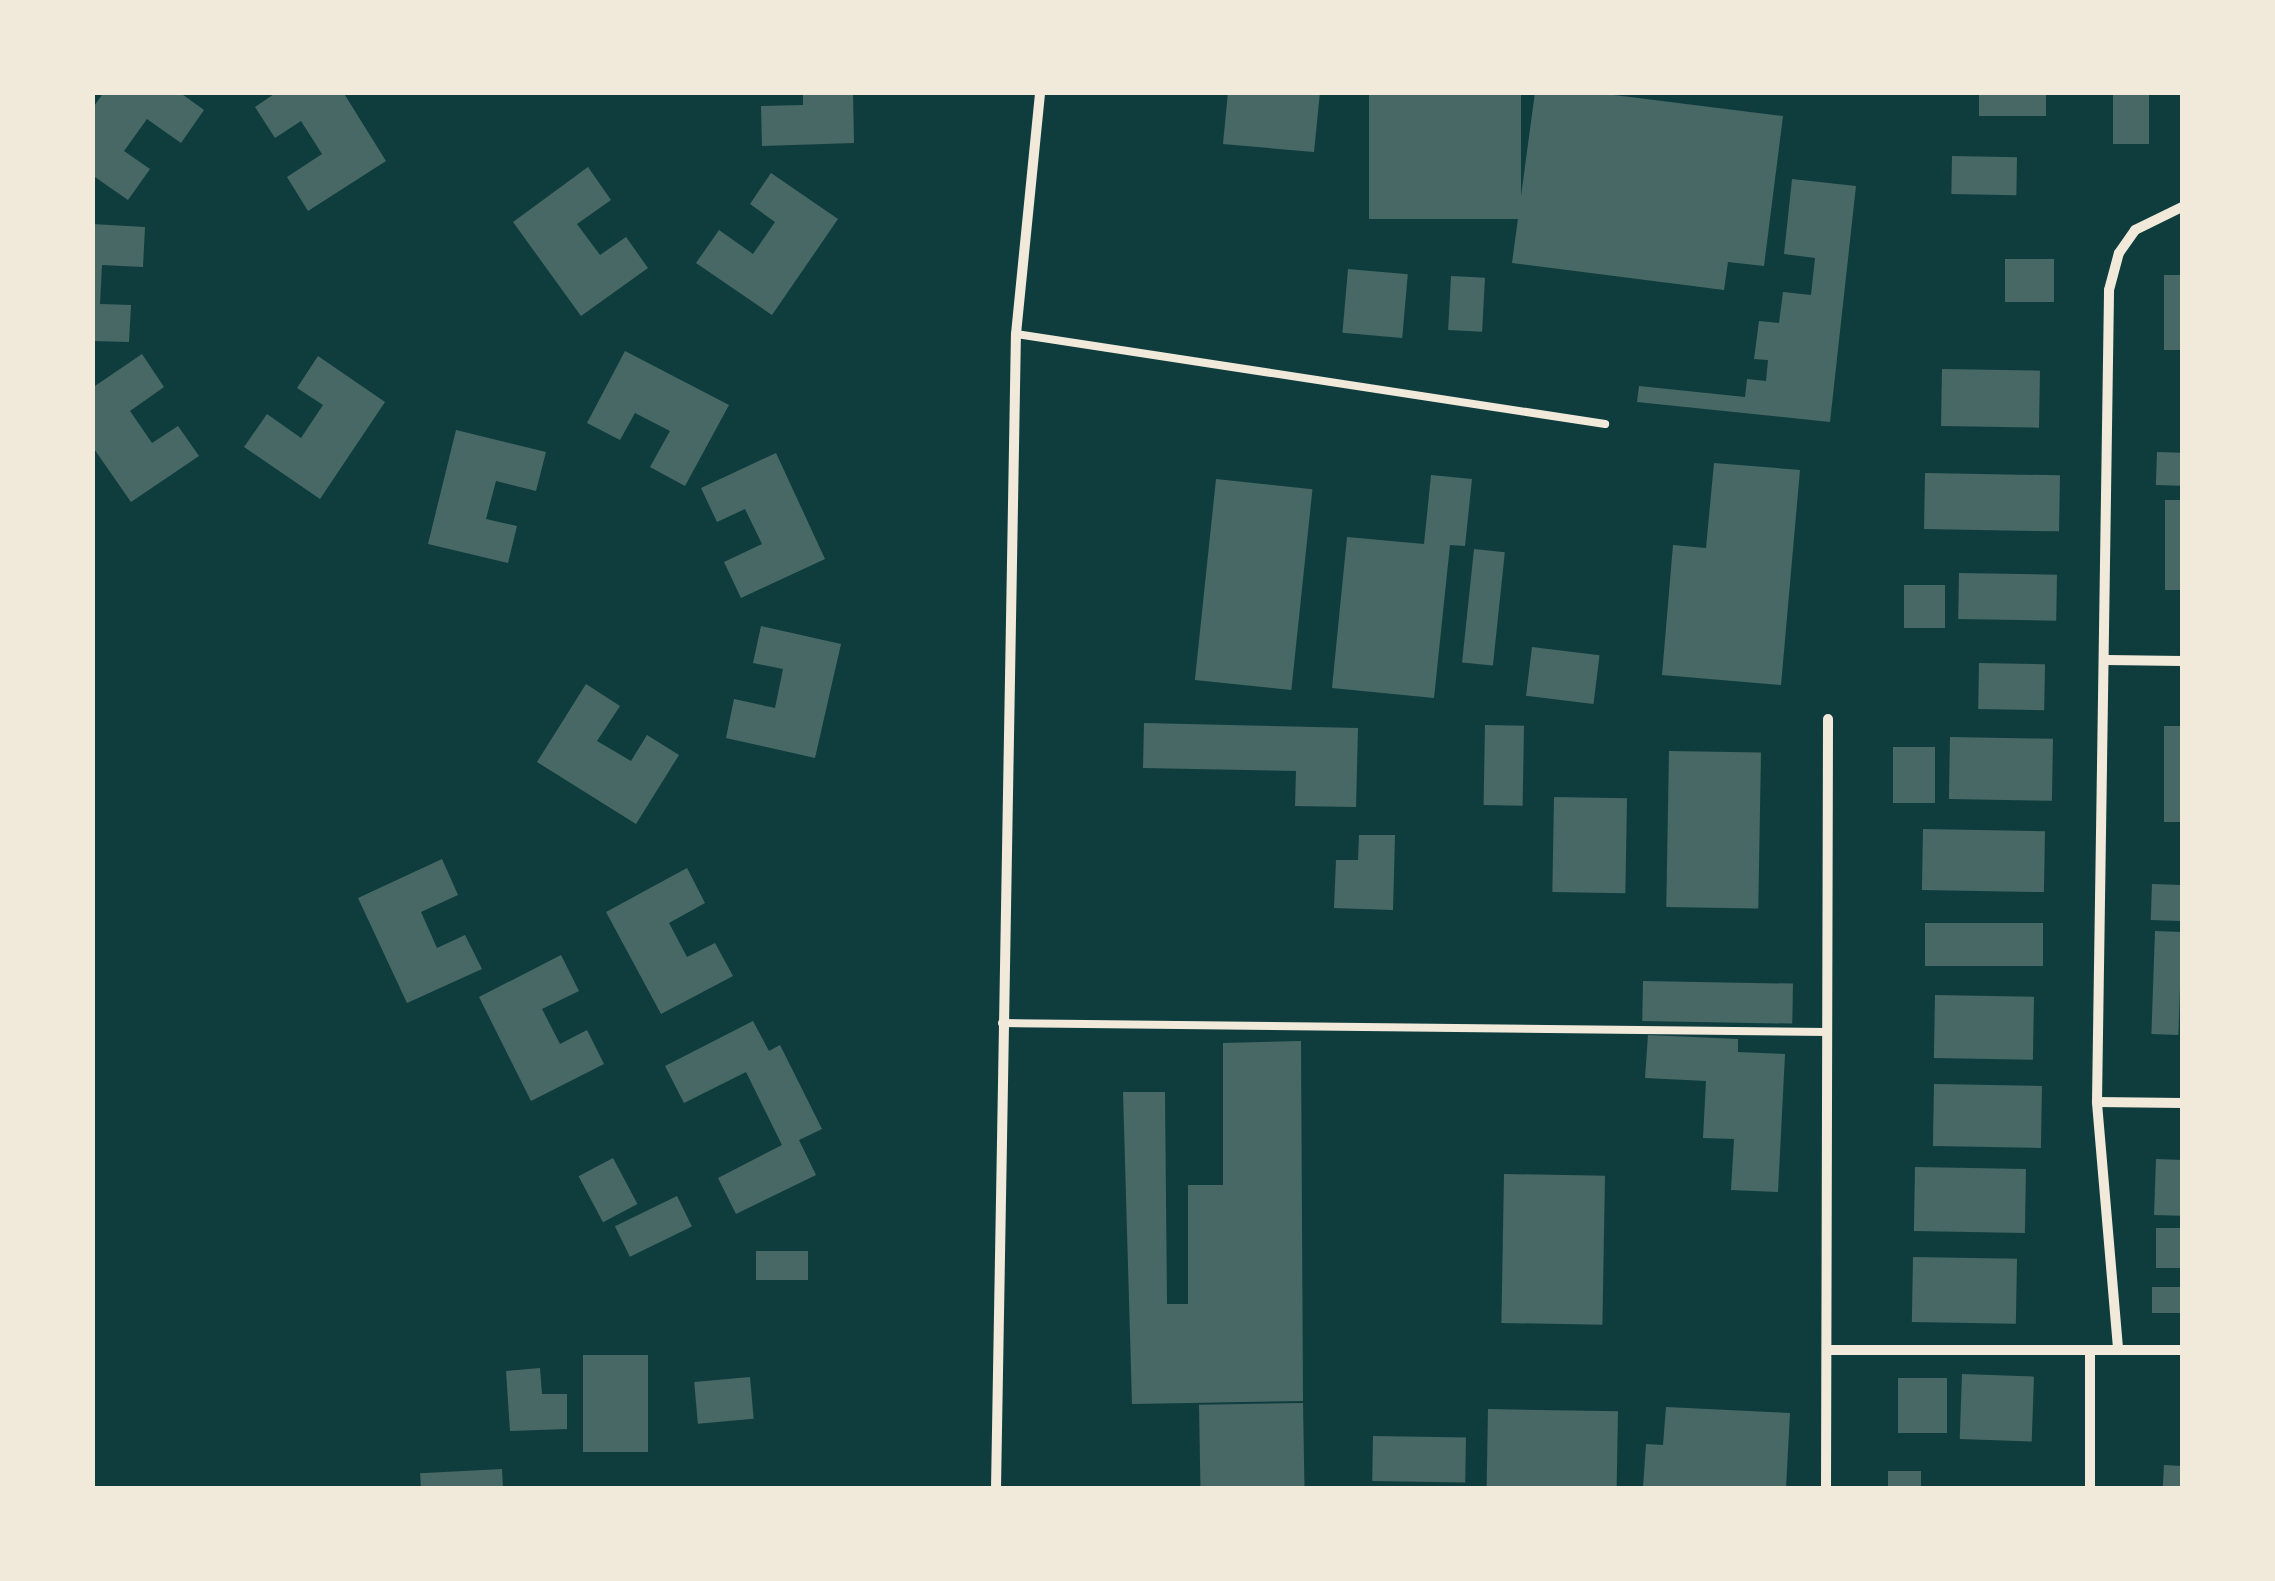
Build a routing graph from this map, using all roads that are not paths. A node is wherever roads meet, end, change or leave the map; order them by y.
1 (1040, 92) edge
2 (2182, 207) edge
3 (1016, 334) junction
4 (1606, 424) dead end
5 (2107, 660) junction
6 (2182, 661) edge
7 (1828, 720) dead end
8 (1002, 1023) junction
9 (1828, 1032) junction
10 (2097, 1102) junction
11 (2182, 1102) edge
12 (2118, 1348) junction
13 (1827, 1350) junction
14 (2182, 1350) edge
15 (2090, 1351) junction
16 (996, 1488) edge
17 (1826, 1488) edge
18 (2090, 1488) edge

1 - 3 street
2 - 5 street
3 - 4 lane
3 - 8 street
5 - 6 street
5 - 10 street
7 - 9 street
8 - 9 lane
8 - 16 street
9 - 13 street
10 - 11 street
10 - 12 street
12 - 14 street
12 - 15 street
13 - 15 street
13 - 17 street
15 - 18 street

